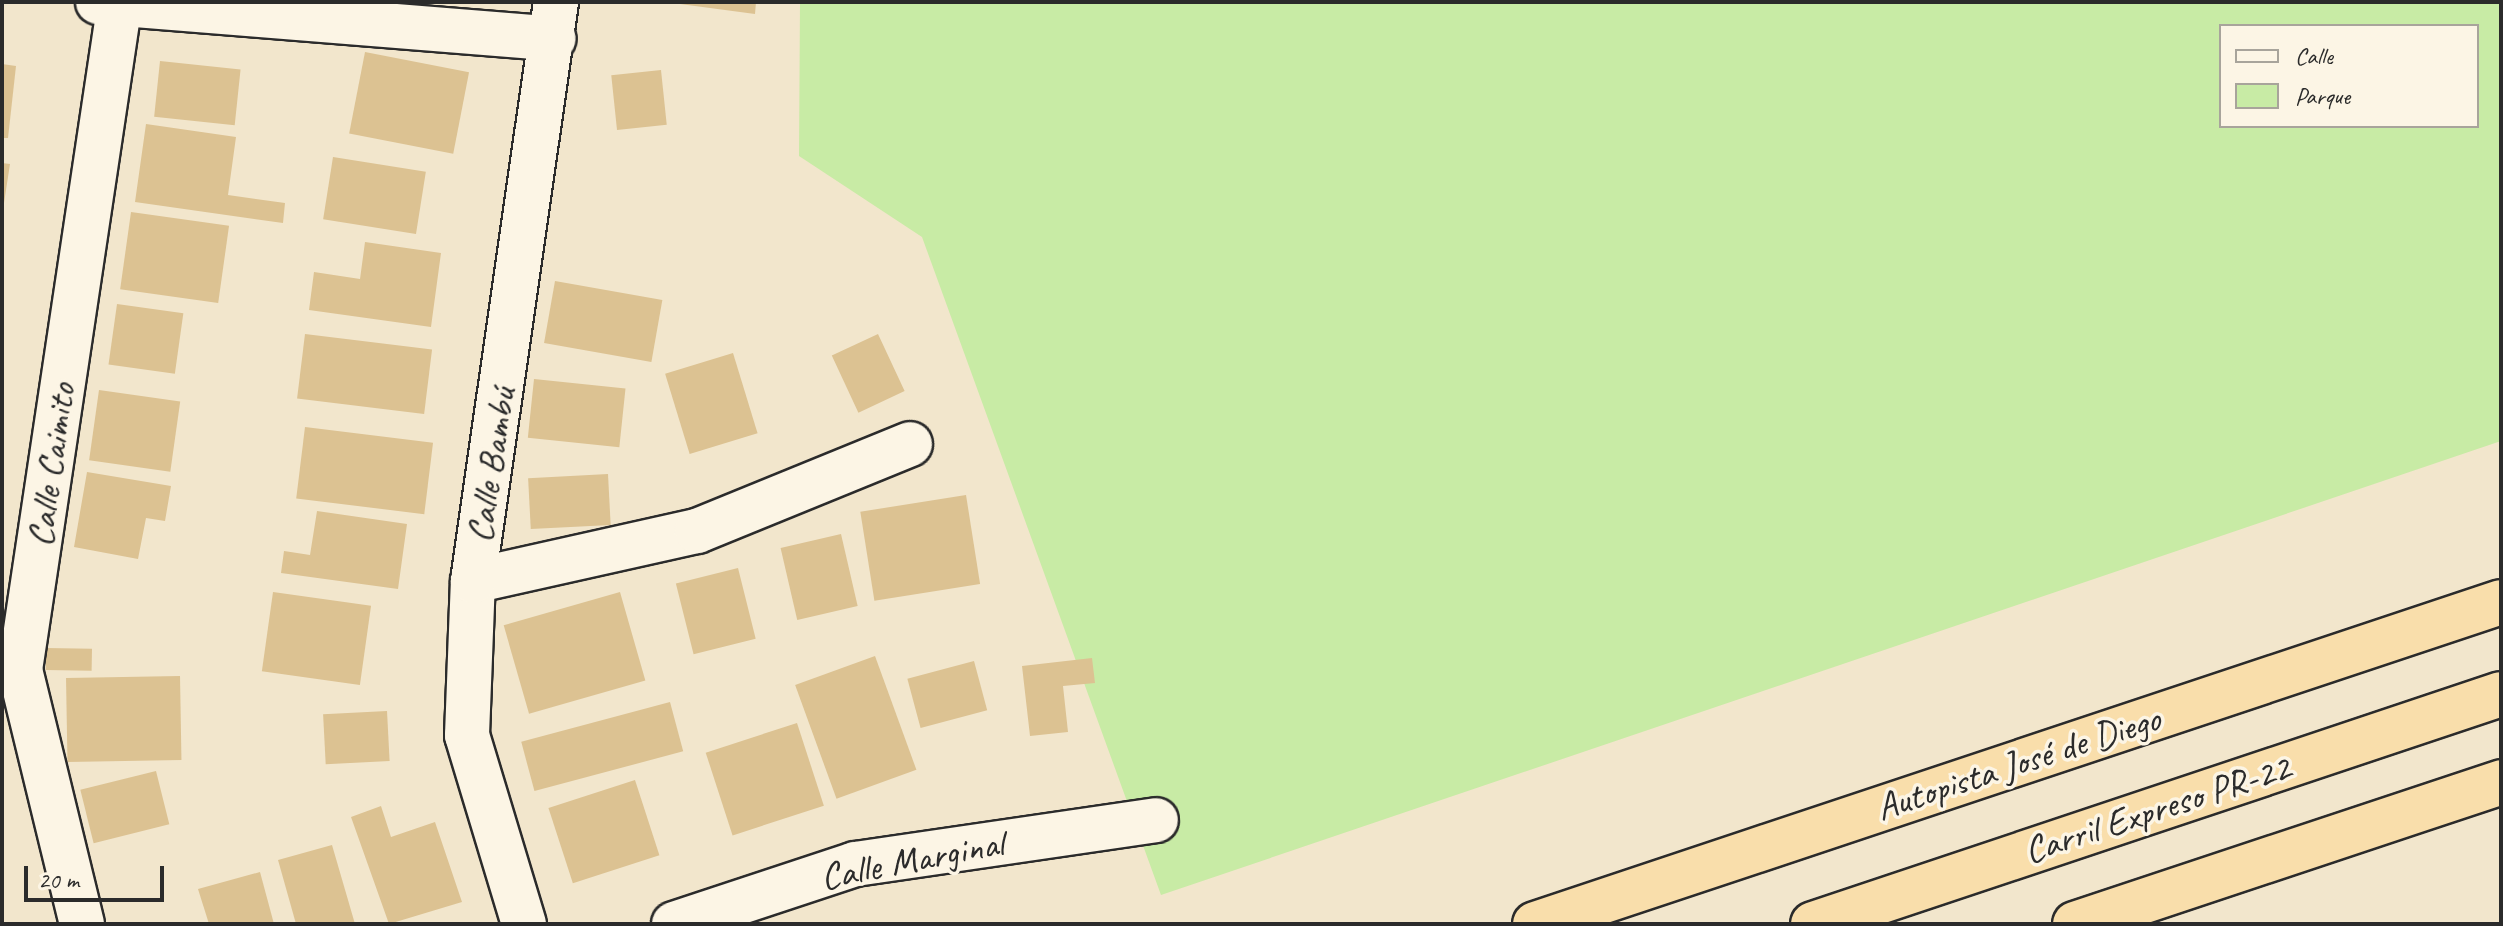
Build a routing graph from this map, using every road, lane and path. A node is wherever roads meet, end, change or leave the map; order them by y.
1 (112, 2) edge
2 (555, 21) edge
3 (910, 444) dead end
4 (473, 581) junction
5 (2501, 602) edge
6 (2501, 694) edge
7 (2501, 782) edge
8 (1156, 820) dead end
9 (82, 924) edge
10 (524, 924) edge
11 (674, 924) edge
12 (1535, 924) edge
13 (1813, 924) edge
14 (2075, 924) edge

1 - 2 street
1 - 9 street, Calle Caimito
2 - 4 street, Calle Bambú
3 - 4 street
4 - 10 street, Calle Bambú
5 - 12 highway, Autopista José de Diego
6 - 13 highway, Carril Expreso PR-22
7 - 14 highway
8 - 11 street, Calle Marginal

